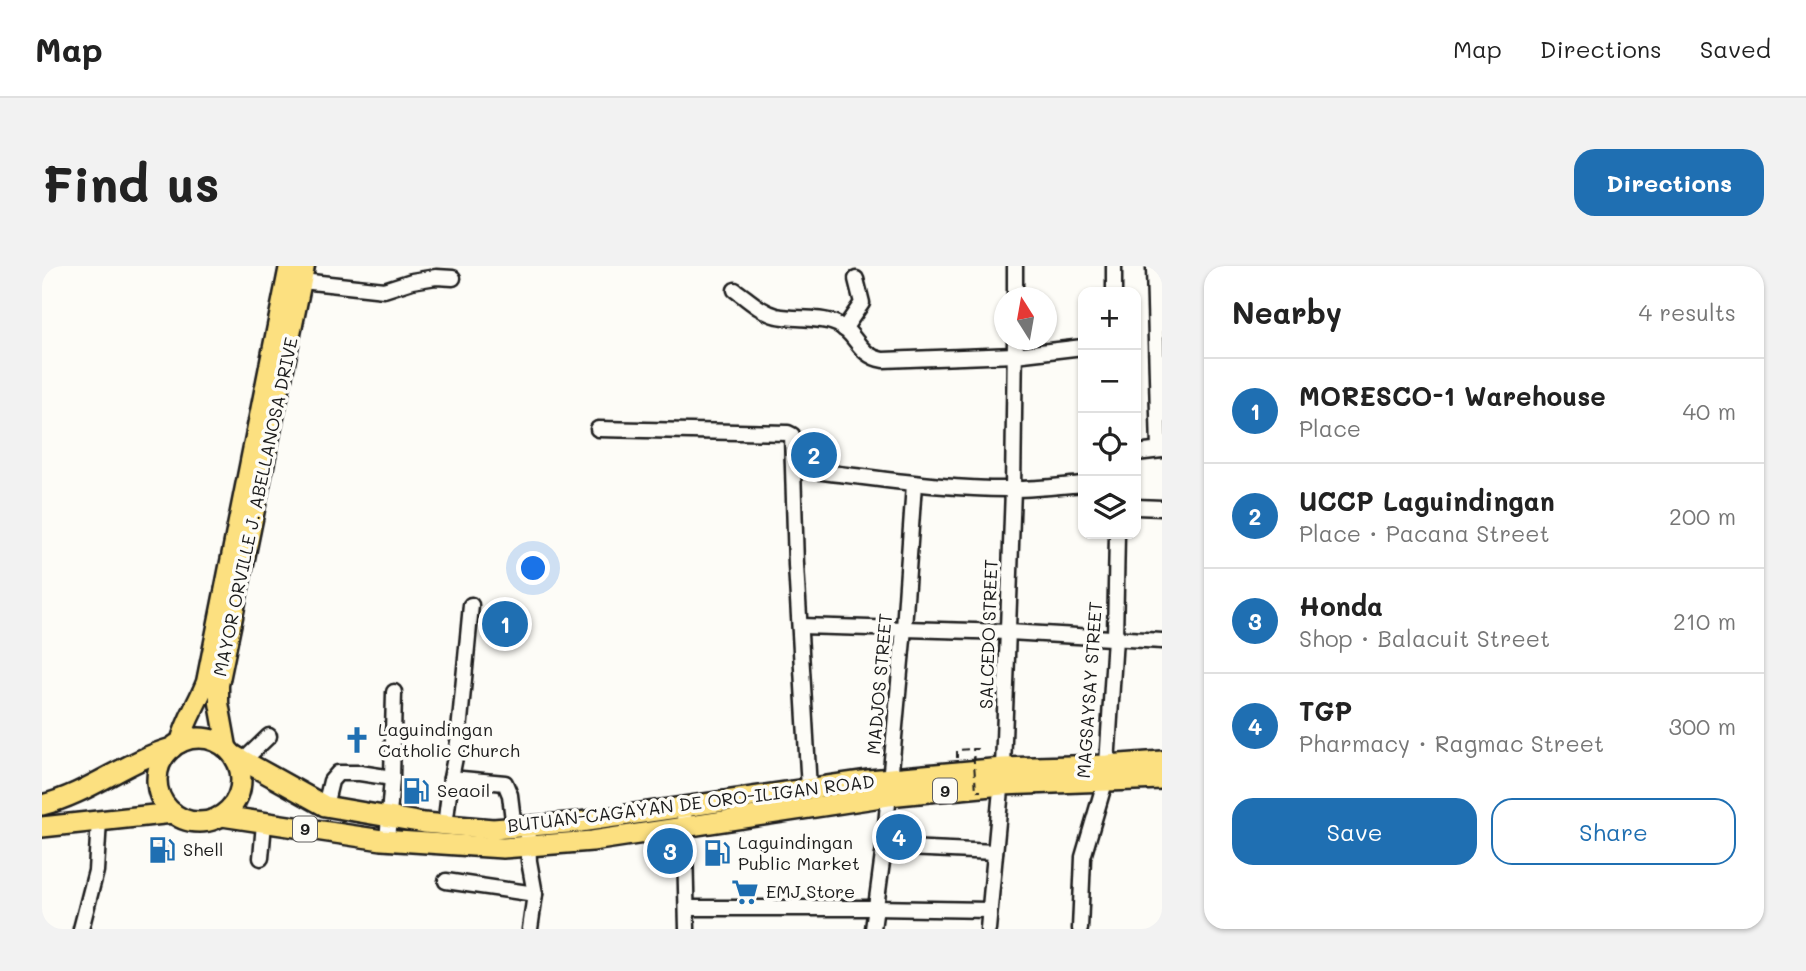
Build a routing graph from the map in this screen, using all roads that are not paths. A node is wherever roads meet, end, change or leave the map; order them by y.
1 (289, 266) edge
2 (1015, 266) edge
3 (1114, 266) edge
4 (1154, 268) dead end
5 (304, 273) edge
6 (453, 278) dead end
7 (856, 279) dead end
8 (1015, 287) edge
9 (1114, 287) edge
10 (735, 290) dead end
11 (844, 328) junction
12 (1057, 347) edge
13 (1078, 347) edge
14 (994, 349) edge
15 (1015, 350) edge
16 (598, 429) dead end
17 (1160, 450) edge
18 (1141, 452) edge
19 (794, 469) junction
20 (914, 484) junction
21 (1078, 484) edge
22 (1013, 489) junction
23 (1141, 506) edge
24 (1162, 508) edge
25 (1117, 539) edge
26 (471, 605) dead end
27 (800, 626) junction
28 (904, 628) junction
29 (1009, 632) junction
30 (1115, 638) junction
31 (1162, 641) edge
32 (394, 692) dead end
33 (269, 736) dead end
34 (176, 745) junction
35 (235, 755) junction
36 (1162, 761) edge
37 (1106, 773) junction
38 (1003, 777) junction
39 (393, 778) junction
40 (451, 778) junction
41 (1162, 779) edge
42 (889, 787) junction
43 (809, 789) junction
44 (43, 803) edge
45 (324, 806) junction
46 (173, 814) junction
47 (222, 816) junction
48 (685, 817) junction
49 (390, 818) junction
50 (99, 820) junction
51 (264, 823) junction
52 (445, 826) junction
53 (42, 827) edge
54 (524, 834) junction
55 (387, 841) junction
56 (884, 847) junction
57 (995, 852) junction
58 (261, 858) dead end
59 (446, 881) dead end
60 (535, 894) junction
61 (687, 908) junction
62 (874, 908) junction
63 (989, 910) junction
64 (81, 929) edge
65 (530, 929) edge
66 (687, 929) edge
67 (873, 929) edge
68 (988, 929) edge
69 (1080, 929) edge

1 - 34 main road, MAYOR ORVILLE J. ABELLANOSA DRIVE
2 - 8 street
3 - 9 street
4 - 17 street
5 - 6 street
5 - 35 main road, MAYOR ORVILLE J. ABELLANOSA DRIVE
7 - 11 street
10 - 11 street
11 - 14 street
12 - 13 street
15 - 22 street, SALCEDO STREET
16 - 19 street
17 - 18 street
19 - 20 street
19 - 27 street
20 - 22 street
20 - 28 street, MADJOS STREET
21 - 22 street
22 - 29 street, SALCEDO STREET
23 - 24 street
25 - 30 street, MAGSAYSAY STREET
26 - 40 street
27 - 28 street
27 - 43 street
28 - 29 street
28 - 42 street, MADJOS STREET
29 - 30 street
29 - 38 street, SALCEDO STREET
30 - 31 street
30 - 37 street, MAGSAYSAY STREET
32 - 39 street
33 - 35 street
34 - 35 highway, 9
34 - 44 highway, 9
34 - 46 highway
35 - 45 highway, BUTUAN-CAGAYAN DE ORO-ILIGAN ROAD / 9
35 - 47 highway
36 - 37 highway, BUTUAN-CAGAYAN DE ORO-ILIGAN ROAD / 9
37 - 38 highway, BUTUAN-CAGAYAN DE ORO-ILIGAN ROAD / 9
37 - 41 highway, BUTUAN-CAGAYAN DE ORO-ILIGAN ROAD / 9
37 - 69 street, MAGSAYSAY STREET
38 - 42 highway, BUTUAN-CAGAYAN DE ORO-ILIGAN ROAD / 9
38 - 57 street, SALCEDO STREET
39 - 45 street
39 - 49 street
40 - 52 street
40 - 54 street
42 - 43 highway, BUTUAN-CAGAYAN DE ORO-ILIGAN ROAD / 9
42 - 48 highway, BUTUAN-CAGAYAN DE ORO-ILIGAN ROAD / 9
42 - 56 street, MADJOS STREET
43 - 48 highway, BUTUAN-CAGAYAN DE ORO-ILIGAN ROAD / 9
45 - 49 highway, BUTUAN-CAGAYAN DE ORO-ILIGAN ROAD / 9
46 - 47 highway, 9
46 - 50 highway, 9
47 - 51 highway, BUTUAN-CAGAYAN DE ORO-ILIGAN ROAD / 9
48 - 54 highway, BUTUAN-CAGAYAN DE ORO-ILIGAN ROAD / 9
48 - 61 street
49 - 52 highway, BUTUAN-CAGAYAN DE ORO-ILIGAN ROAD / 9
49 - 55 street
50 - 53 highway, 9
50 - 64 street
51 - 55 highway, BUTUAN-CAGAYAN DE ORO-ILIGAN ROAD / 9
51 - 58 street
52 - 54 highway, BUTUAN-CAGAYAN DE ORO-ILIGAN ROAD / 9
54 - 55 highway, BUTUAN-CAGAYAN DE ORO-ILIGAN ROAD / 9
54 - 60 street
56 - 57 street
56 - 62 street, MADJOS STREET
57 - 63 street, SALCEDO STREET
59 - 60 street
60 - 65 street
61 - 62 street
61 - 66 street
62 - 63 street
62 - 67 street, MADJOS STREET
63 - 68 street, SALCEDO STREET

